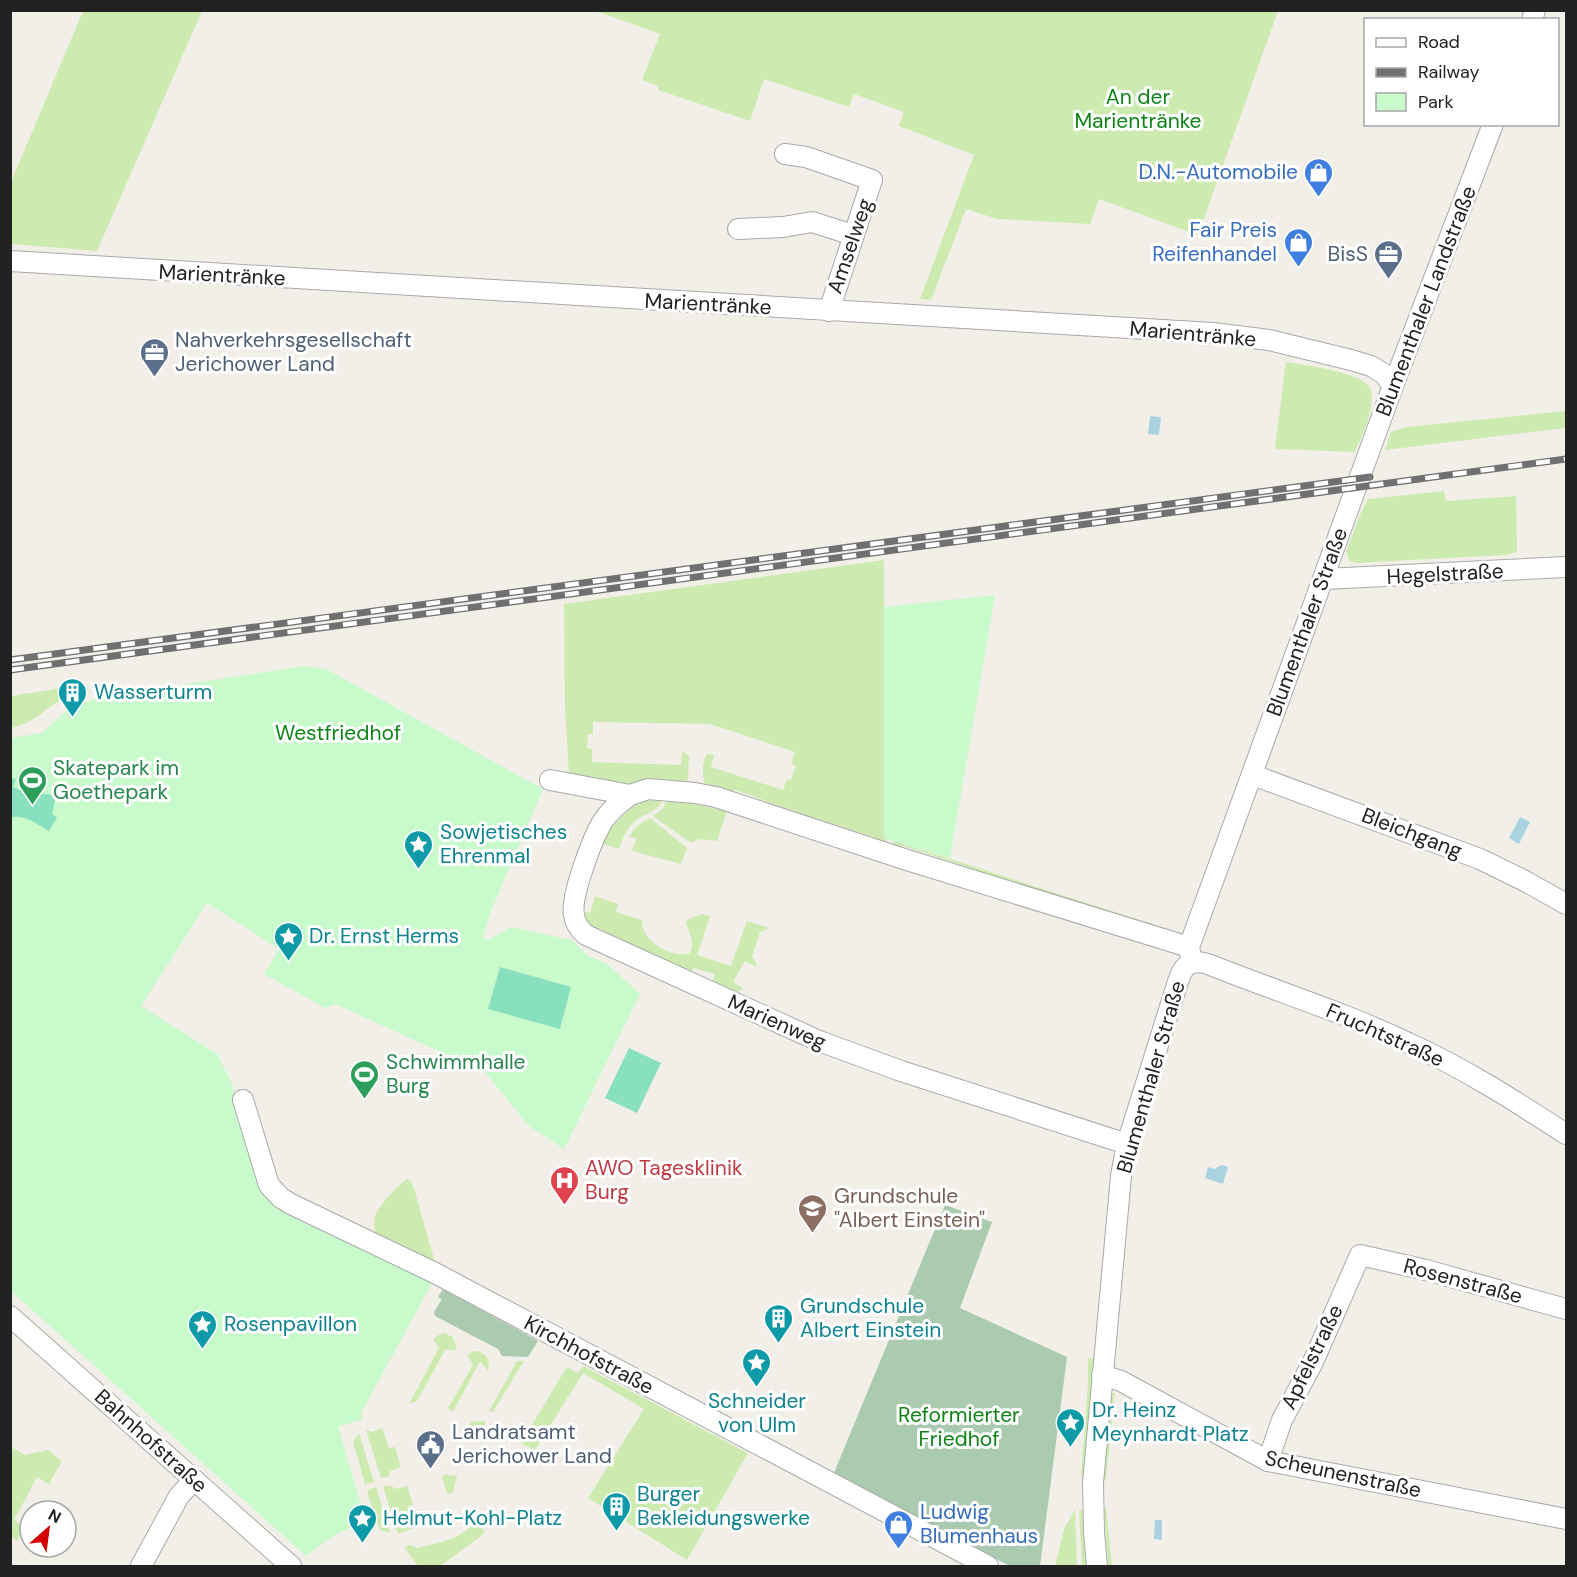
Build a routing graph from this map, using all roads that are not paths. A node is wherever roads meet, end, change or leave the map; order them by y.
1 (1492, 126) edge
2 (785, 154) dead end
3 (738, 229) dead end
4 (853, 235) junction
5 (10, 261) edge
6 (829, 311) junction
7 (1393, 386) junction
8 (1360, 478) joint
9 (1566, 567) edge
10 (1324, 579) junction
11 (1253, 775) junction
12 (550, 780) dead end
13 (630, 795) junction
14 (1566, 904) edge
15 (1191, 955) junction
16 (243, 1100) dead end
17 (1566, 1134) edge
18 (1127, 1144) junction
19 (1360, 1254) joint
20 (1566, 1310) edge
21 (10, 1316) edge
22 (1101, 1375) junction
23 (1268, 1461) junction
24 (194, 1480) junction
25 (1566, 1519) edge
26 (141, 1566) edge
27 (291, 1566) edge
28 (988, 1566) edge
29 (1097, 1566) edge

1 - 7 street, Blumenthaler Landstraße
2 - 4 street, Amselweg
3 - 4 street
4 - 6 street, Amselweg
5 - 6 street, Marientränke
6 - 7 street, Marientränke
7 - 8 street, Blumenthaler Landstraße
8 - 10 street, Blumenthaler Straße
9 - 10 street, Hegelstraße
10 - 11 street, Blumenthaler Straße
11 - 14 street, Bleichgang
11 - 15 street, Blumenthaler Straße
12 - 13 street
13 - 15 street
13 - 18 street, Marienweg
15 - 17 street, Fruchtstraße
15 - 18 street, Blumenthaler Straße
16 - 28 street, Kirchhofstraße
18 - 22 street, Blumenthaler Straße
19 - 20 street, Rosenstraße
19 - 23 street, Apfelstraße
21 - 24 street, Bahnhofstraße
22 - 23 street, Scheunenstraße
22 - 29 street, Blumenthaler Straße
23 - 25 street, Scheunenstraße
24 - 26 street
24 - 27 street, Bahnhofstraße

